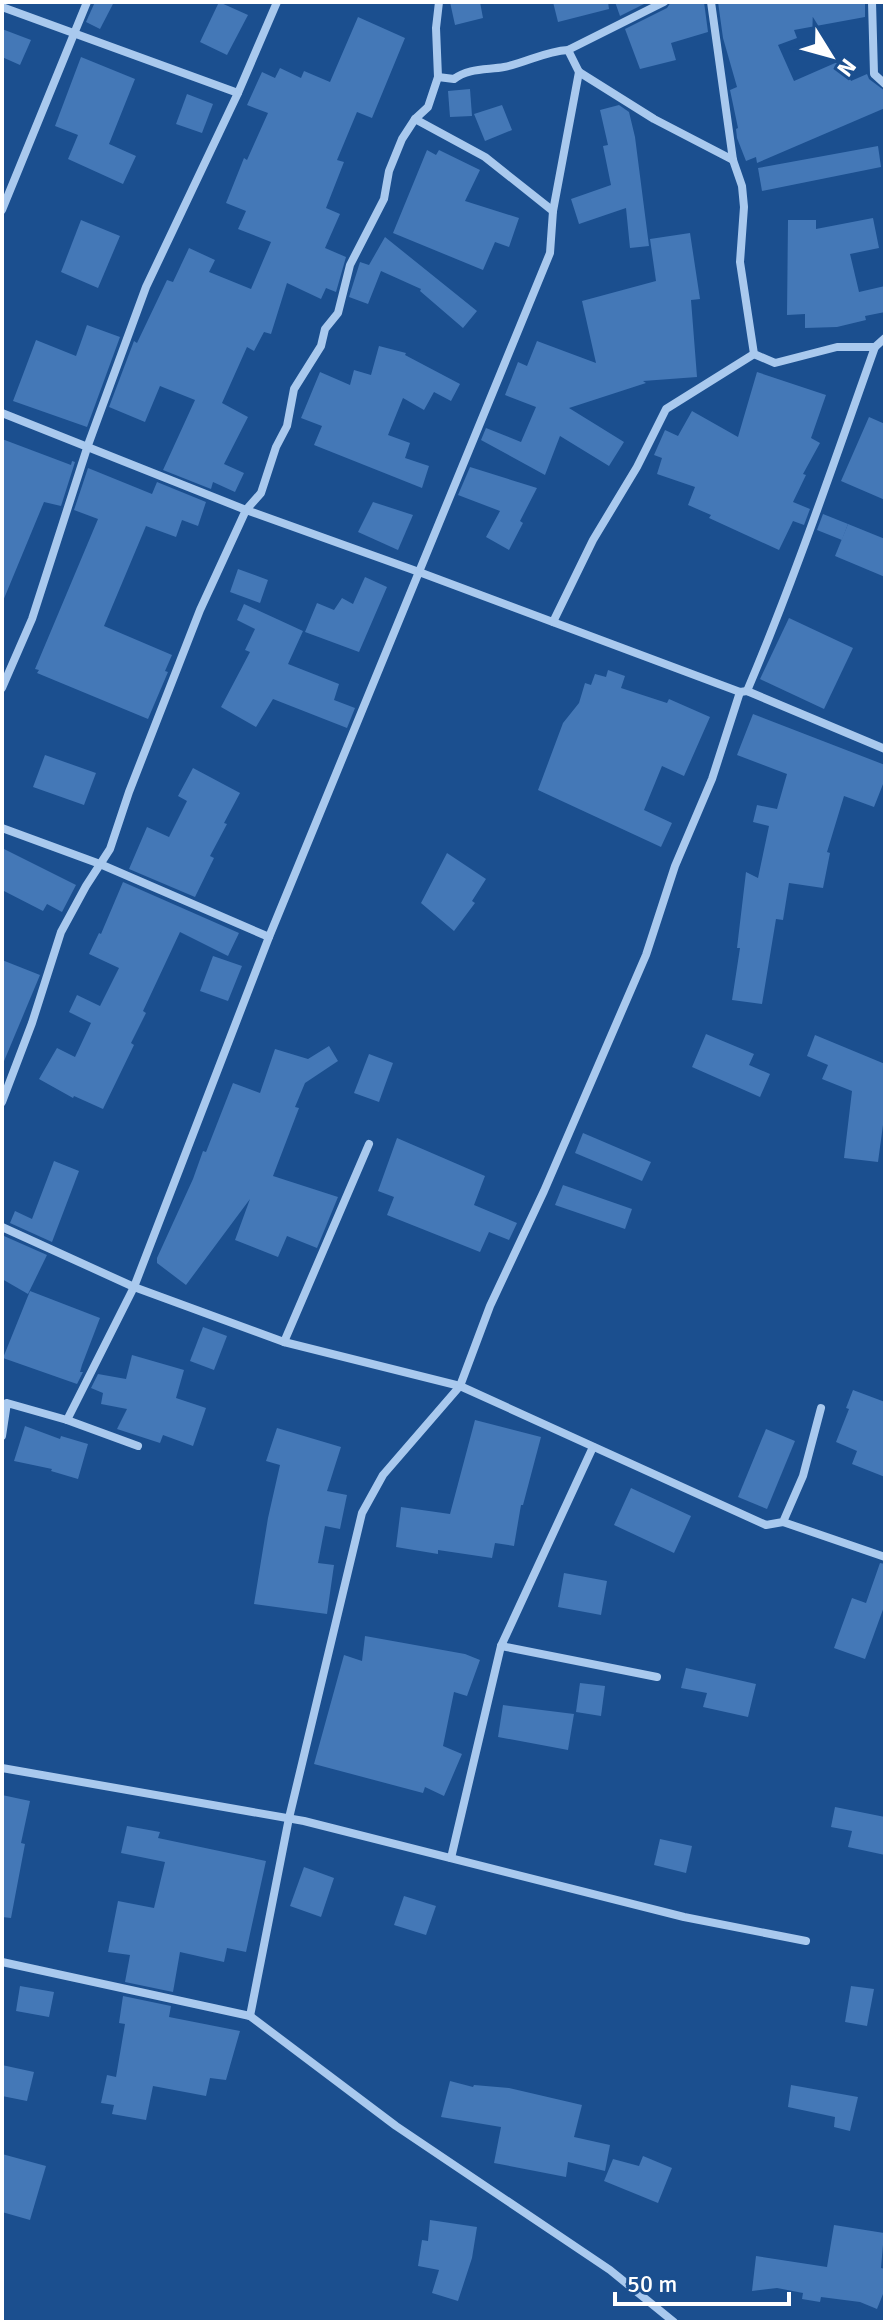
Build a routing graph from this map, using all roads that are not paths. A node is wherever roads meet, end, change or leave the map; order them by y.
1 (87, 2) edge
2 (277, 2) edge
3 (439, 2) edge
4 (664, 2) edge
5 (711, 2) edge
6 (872, 2) edge
7 (2, 7) edge
8 (73, 35) junction
9 (568, 50) junction
10 (579, 72) junction
11 (438, 77) junction
12 (885, 84) edge
13 (238, 93) junction
14 (415, 119) junction
15 (733, 160) junction
16 (2, 210) edge
17 (553, 211) junction
18 (885, 338) edge
19 (875, 347) junction
20 (754, 354) junction
21 (2, 413) edge
22 (88, 445) junction
23 (246, 510) junction
24 (419, 572) junction
25 (553, 622) junction
26 (2, 688) edge
27 (744, 692) junction
28 (885, 749) edge
29 (2, 828) edge
30 (100, 864) junction
31 (269, 937) junction
32 (2, 1102) edge
33 (369, 1144) dead end
34 (2, 1227) edge
35 (134, 1287) junction
36 (284, 1342) junction
37 (460, 1386) junction
38 (5, 1402) edge
39 (821, 1408) dead end
40 (67, 1420) junction
41 (2, 1436) edge
42 (138, 1446) dead end
43 (593, 1447) junction
44 (783, 1522) junction
45 (885, 1557) edge
46 (501, 1646) junction
47 (657, 1677) dead end
48 (2, 1768) edge
49 (289, 1818) junction
50 (451, 1858) junction
51 (806, 1941) dead end
52 (2, 1962) edge
53 (250, 2016) junction
54 (674, 2322) edge

1 - 8 street
2 - 13 street
3 - 11 street
4 - 9 street
5 - 15 street
6 - 12 street
7 - 8 street
8 - 13 street
8 - 16 street
9 - 10 street
9 - 11 street
10 - 15 street
10 - 17 street
11 - 14 street
13 - 22 street
14 - 17 street
14 - 23 street
15 - 20 street
17 - 24 street
18 - 19 street
19 - 20 street
19 - 27 street
20 - 25 street
21 - 22 street
22 - 23 street
22 - 26 street
23 - 24 street
23 - 30 street
24 - 25 street
24 - 31 street
25 - 27 street
27 - 28 street
27 - 37 street
29 - 30 street
30 - 31 street
30 - 32 street
31 - 35 street
33 - 36 street
34 - 35 street
35 - 36 street
35 - 40 street
36 - 37 street
37 - 43 street
37 - 49 street
38 - 40 street
38 - 41 street
39 - 44 street
40 - 42 street
43 - 44 street
43 - 46 street
44 - 45 street
46 - 47 street
46 - 50 street
48 - 49 street
49 - 50 street
49 - 53 street
50 - 51 street
52 - 53 street
53 - 54 street

